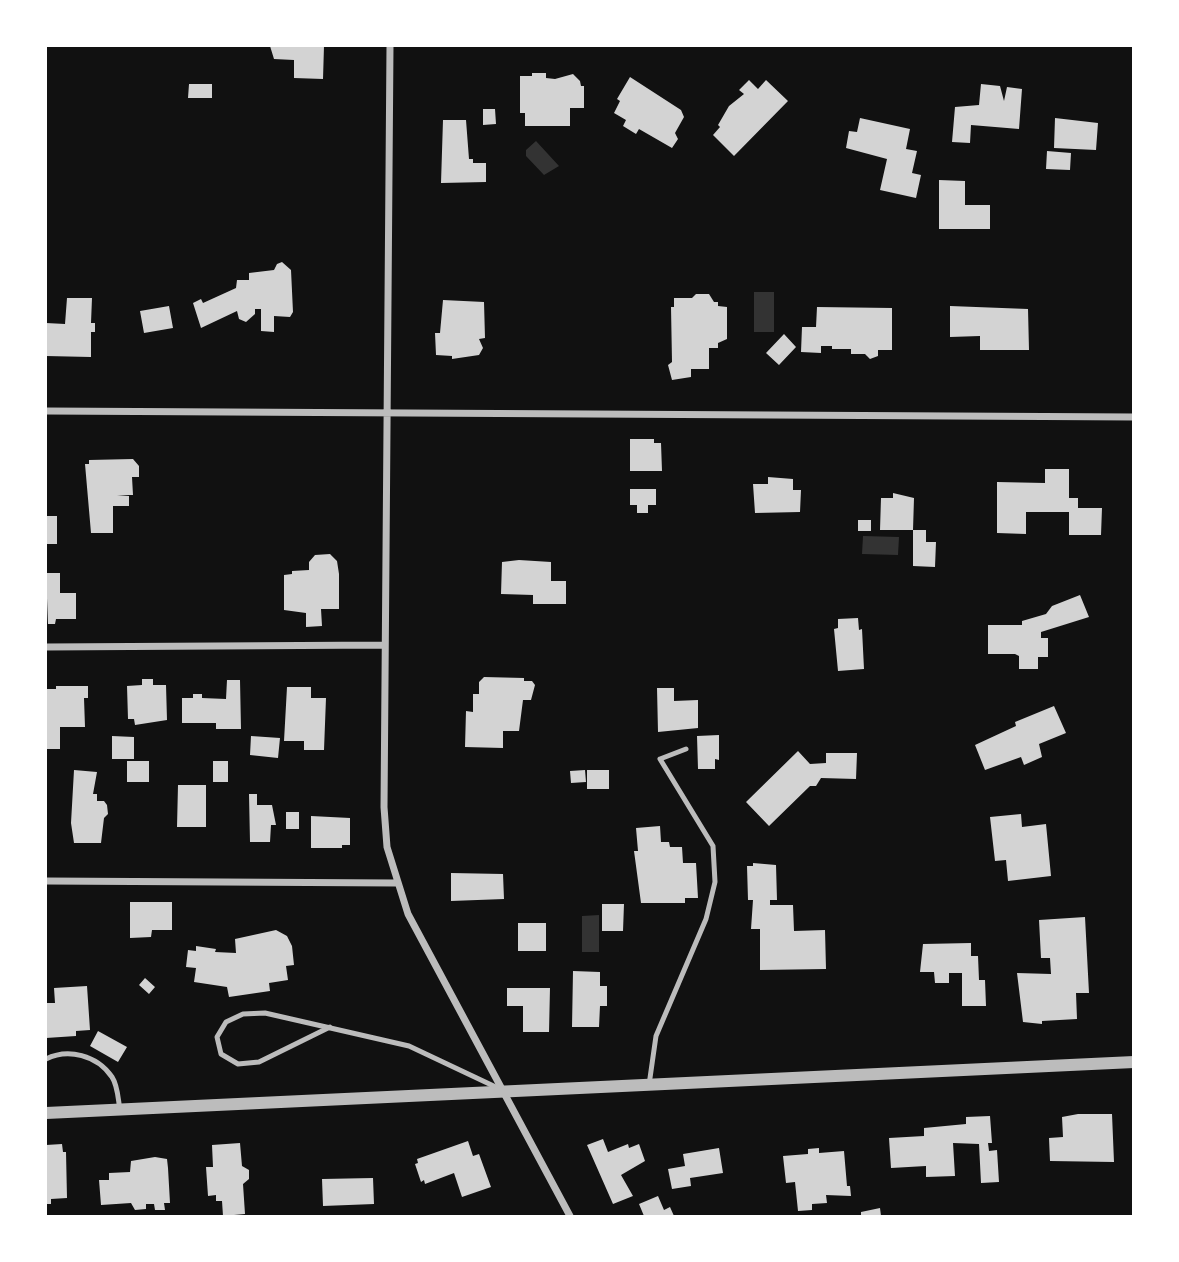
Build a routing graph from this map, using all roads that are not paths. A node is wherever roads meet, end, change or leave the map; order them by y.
1 (390, 46) edge
2 (46, 411) edge
3 (387, 411) junction
4 (1133, 416) edge
5 (385, 645) junction
6 (46, 647) edge
7 (686, 749) dead end
8 (46, 881) edge
9 (396, 883) junction
10 (330, 1027) junction
11 (46, 1059) edge
12 (1133, 1062) edge
13 (649, 1086) junction
14 (503, 1091) junction
15 (120, 1110) junction
16 (46, 1113) edge
17 (569, 1216) edge

1 - 3 street
2 - 3 street
3 - 4 street
3 - 5 street
5 - 6 street
5 - 9 street
7 - 13 lane
8 - 9 street
9 - 14 street
10 - 10 lane
10 - 14 lane
11 - 15 lane
12 - 13 street
13 - 14 street
14 - 15 street
14 - 17 street
15 - 16 street

